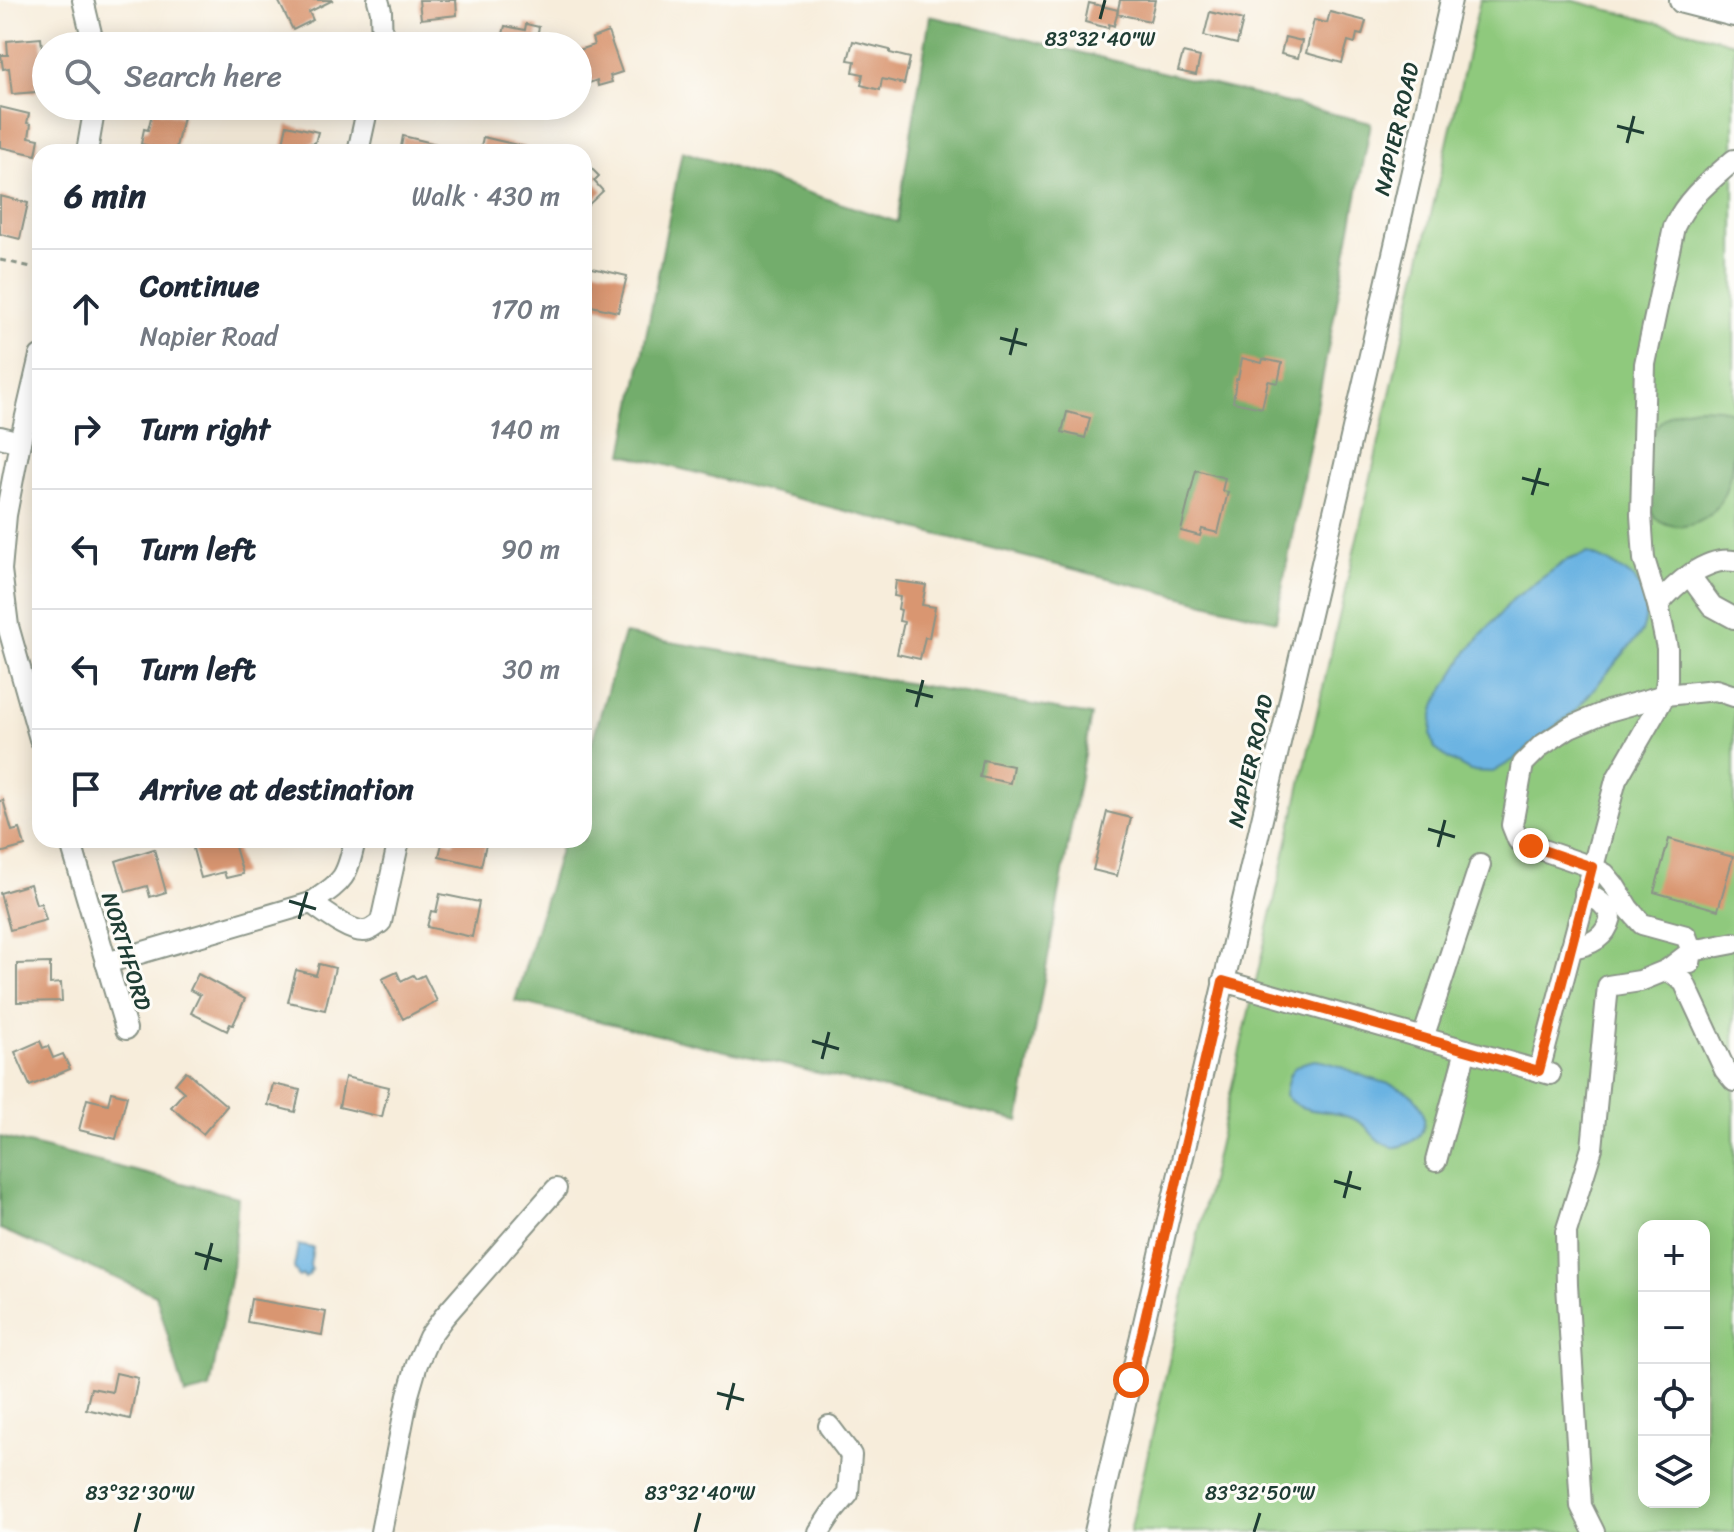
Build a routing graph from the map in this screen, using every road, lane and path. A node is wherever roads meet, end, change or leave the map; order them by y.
1 (83, 0) edge
2 (378, 0) edge
3 (1451, 0) edge
4 (1683, 0) edge
5 (1734, 13) edge
6 (91, 32) edge
7 (382, 32) edge
8 (93, 120) edge
9 (365, 120) edge
10 (88, 144) edge
11 (360, 144) edge
12 (1734, 160) edge
13 (0, 260) edge
14 (32, 267) edge
15 (32, 378) edge
16 (10, 440) edge
17 (1734, 561) edge
18 (1690, 576) junction
19 (1658, 605) junction
20 (1734, 618) edge
21 (32, 675) edge
22 (1665, 695) junction
23 (1734, 696) edge
24 (72, 848) edge
25 (353, 848) edge
26 (397, 848) edge
27 (1480, 865) dead end
28 (1592, 867) junction
29 (1585, 893) junction
30 (311, 903) junction
31 (1734, 943) edge
32 (1571, 948) junction
33 (1692, 951) junction
34 (106, 963) junction
35 (1667, 970) junction
36 (1223, 981) junction
37 (1687, 987) junction
38 (126, 1029) dead end
39 (1423, 1038) junction
40 (1466, 1050) junction
41 (1734, 1081) edge
42 (1436, 1161) dead end
43 (556, 1189) dead end
44 (829, 1426) dead end
45 (381, 1532) edge
46 (819, 1532) edge
47 (1095, 1532) edge
48 (1594, 1532) edge

1 - 6 street
2 - 7 street
3 - 36 street, NAPIER ROAD
4 - 5 main road
8 - 10 street
9 - 11 street
12 - 19 street
13 - 14 path
15 - 16 street
16 - 21 street
17 - 18 street
18 - 19 street
18 - 20 street
19 - 22 street
22 - 23 street
22 - 28 street
22 - 28 street
24 - 34 street, NORTHFORD
25 - 30 street
26 - 30 street
27 - 39 street
28 - 29 street
28 - 33 street
29 - 32 street
29 - 32 street
30 - 34 street
31 - 33 street
32 - 40 street
33 - 35 street
33 - 37 street
34 - 38 street, NORTHFORD
35 - 37 street
35 - 48 street
36 - 39 street
36 - 47 street, NAPIER ROAD
37 - 41 street
39 - 40 street
40 - 42 street
43 - 45 street
44 - 46 street

